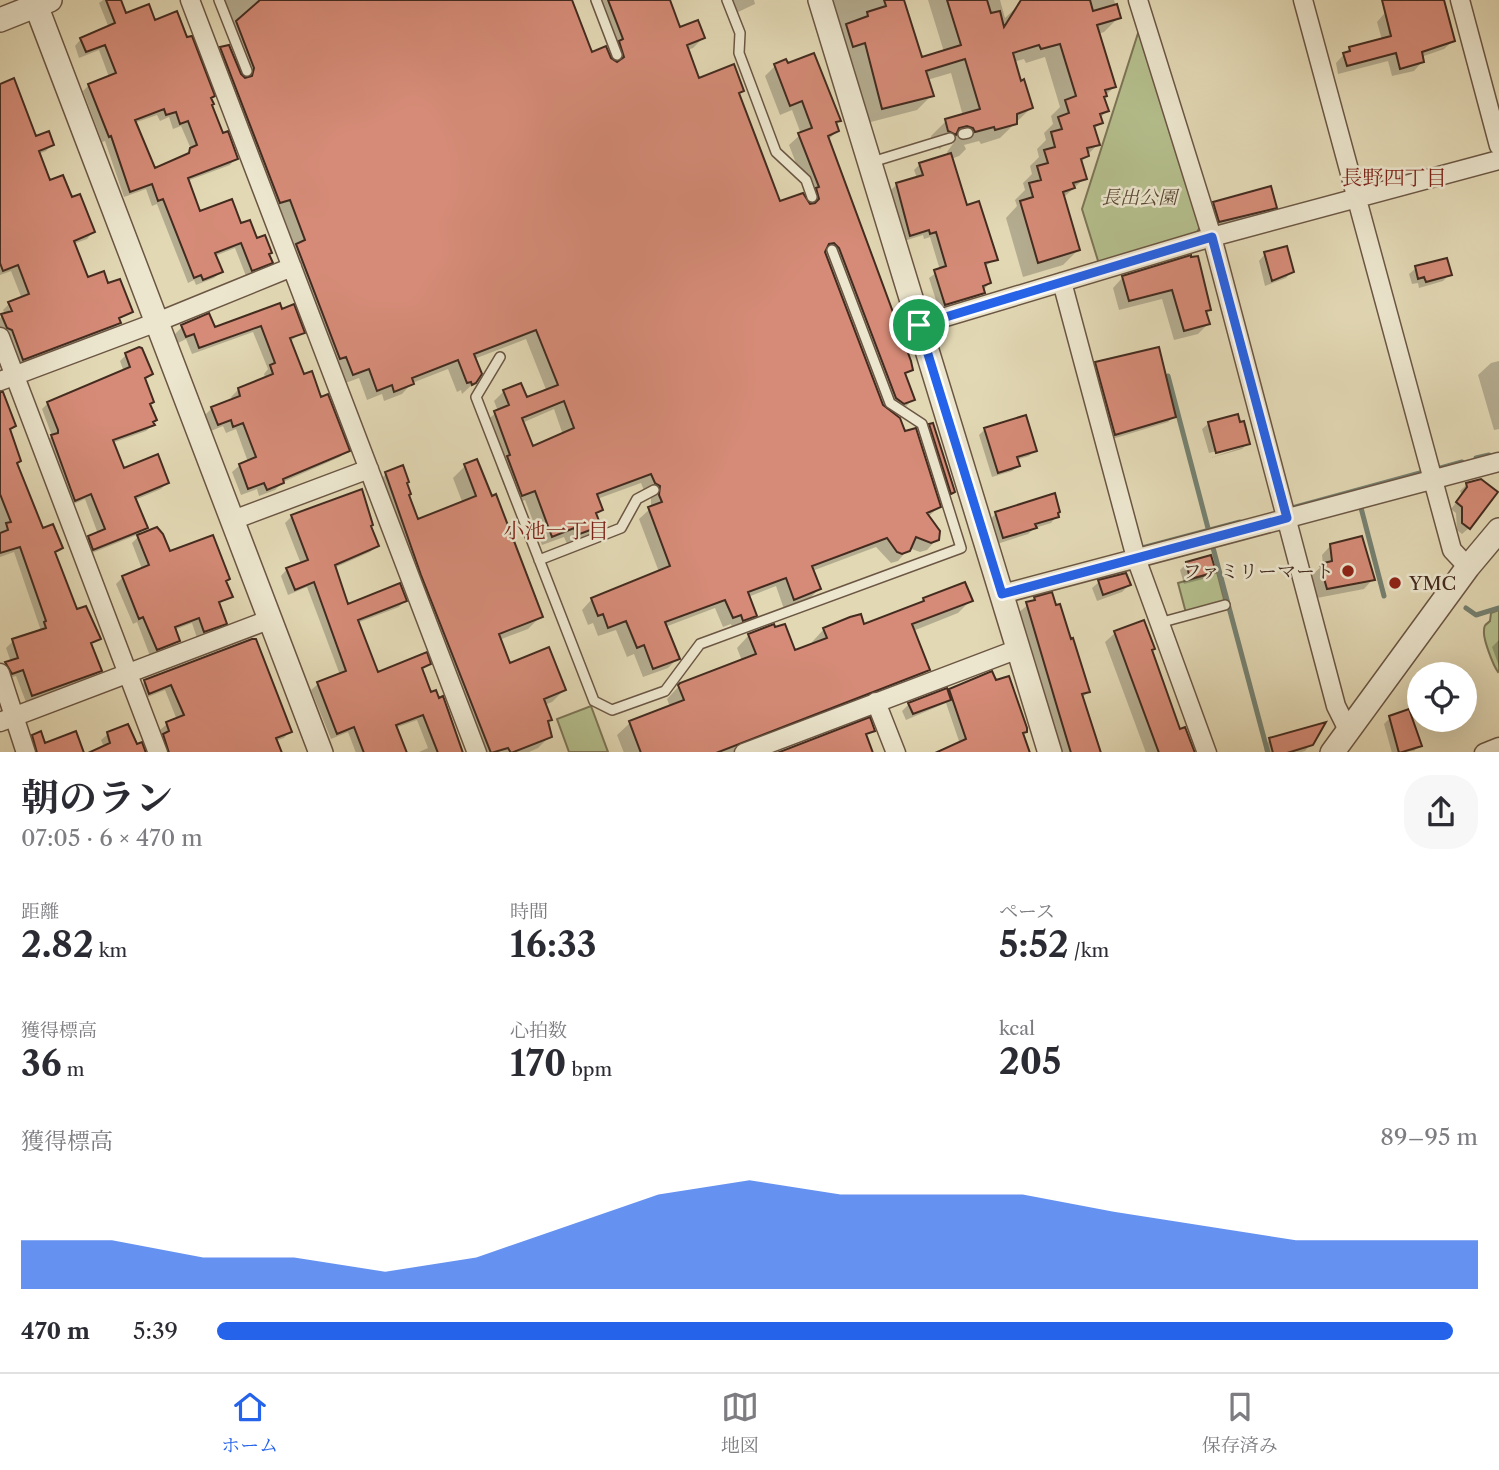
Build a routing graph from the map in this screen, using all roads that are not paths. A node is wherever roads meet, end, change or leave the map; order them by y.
1 (190, 0) edge
2 (219, 0) edge
3 (596, 0) edge
4 (727, 0) edge
5 (820, 0) edge
6 (1138, 0) edge
7 (1303, 0) edge
8 (1460, 0) edge
9 (40, 2) edge
10 (0, 20) edge
11 (617, 55) dead end
12 (247, 71) dead end
13 (950, 138) dead end
14 (1499, 146) edge
15 (1499, 160) edge
16 (870, 163) junction
17 (812, 197) dead end
18 (1356, 198) junction
19 (1212, 237) junction
20 (832, 250) dead end
21 (292, 267) junction
22 (1062, 282) junction
23 (157, 322) junction
24 (919, 325) junction
25 (0, 337) edge
26 (500, 357) dead end
27 (7, 378) edge
28 (1499, 462) edge
29 (369, 469) junction
30 (1433, 479) junction
31 (654, 490) dead end
32 (1287, 518) junction
33 (233, 520) junction
34 (1499, 530) edge
35 (1136, 558) junction
36 (539, 560) junction
37 (1468, 567) junction
38 (1002, 594) junction
39 (1225, 605) dead end
40 (271, 620) junction
41 (1159, 622) junction
42 (1018, 649) junction
43 (0, 673) edge
44 (128, 674) junction
45 (876, 702) junction
46 (7, 720) edge
47 (1348, 730) junction
48 (1499, 747) edge
49 (26, 752) edge
50 (158, 752) edge
51 (321, 752) edge
52 (477, 752) edge
53 (747, 752) edge
54 (896, 752) edge
55 (1050, 752) edge
56 (1207, 752) edge
57 (1332, 752) edge
58 (1484, 752) edge

1 - 21 street
2 - 12 lane
3 - 11 lane
4 - 17 lane
5 - 16 street
6 - 19 street
7 - 18 street
8 - 14 street
9 - 10 street
9 - 23 street
13 - 16 lane
15 - 18 street
16 - 24 street
18 - 19 street
18 - 30 street
19 - 22 street
19 - 32 street
20 - 36 lane
21 - 23 street
21 - 29 street
22 - 24 street
22 - 35 street
23 - 27 street
23 - 33 street
24 - 38 street
25 - 27 street
26 - 36 lane
27 - 44 street
28 - 30 street
29 - 33 street
29 - 52 street
30 - 32 street
30 - 37 street
31 - 36 lane
32 - 35 street
32 - 47 street
33 - 40 street
34 - 37 street
35 - 38 street
35 - 41 street
37 - 47 street
38 - 42 street
39 - 41 lane
40 - 44 street
40 - 51 street
41 - 56 street
42 - 45 street
42 - 55 street
43 - 46 street
44 - 46 street
44 - 50 street
45 - 53 street
45 - 54 street
46 - 49 street
47 - 57 street
48 - 58 street

